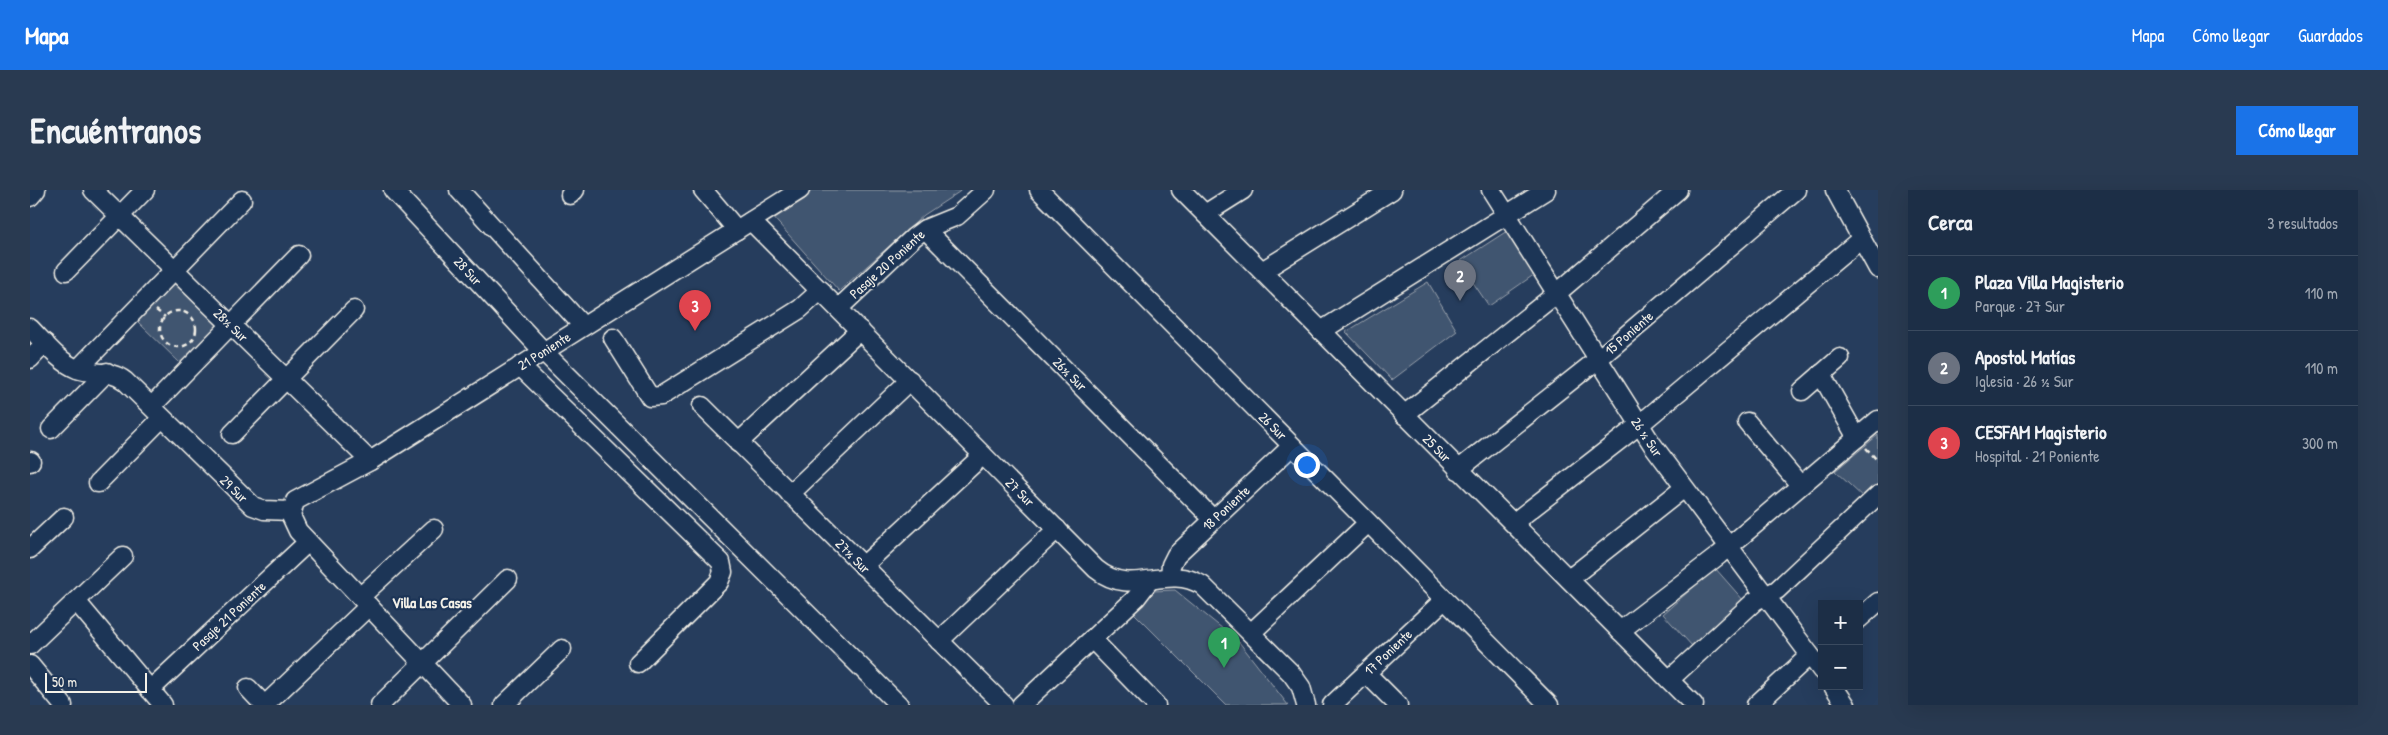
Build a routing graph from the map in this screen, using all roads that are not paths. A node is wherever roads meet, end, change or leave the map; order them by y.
1 (36, 190) edge
2 (93, 190) edge
3 (145, 190) edge
4 (393, 190) edge
5 (459, 190) edge
6 (703, 190) edge
7 (800, 190) edge
8 (986, 190) edge
9 (1039, 190) edge
10 (1181, 190) edge
11 (1243, 190) edge
12 (1392, 190) edge
13 (1491, 190) edge
14 (1546, 190) edge
15 (1678, 190) edge
16 (1796, 190) edge
17 (1834, 190) edge
18 (30, 196) edge
19 (242, 200) dead end
20 (1205, 214) junction
21 (1506, 215) junction
22 (120, 216) junction
23 (744, 225) junction
24 (925, 229) junction
25 (1869, 244) edge
26 (299, 255) dead end
27 (1878, 269) edge
28 (174, 270) junction
29 (66, 271) dead end
30 (1262, 271) junction
31 (822, 290) junction
32 (1556, 294) junction
33 (839, 308) junction
34 (354, 310) dead end
35 (230, 325) junction
36 (583, 326) junction
37 (30, 328) edge
38 (860, 330) junction
39 (1321, 331) junction
40 (613, 338) dead end
41 (46, 343) junction
42 (543, 351) junction
43 (1840, 358) dead end
44 (30, 359) edge
45 (1597, 360) junction
46 (520, 366) junction
47 (78, 369) junction
48 (107, 372) junction
49 (1821, 374) junction
50 (286, 379) junction
51 (910, 380) junction
52 (1802, 391) dead end
53 (702, 406) dead end
54 (157, 412) junction
55 (1404, 415) junction
56 (1878, 420) edge
57 (1747, 422) dead end
58 (1639, 425) junction
59 (51, 429) dead end
60 (232, 434) dead end
61 (1857, 438) junction
62 (738, 443) junction
63 (1292, 446) junction
64 (983, 455) junction
65 (370, 461) junction
66 (1458, 470) junction
67 (98, 483) dead end
68 (1800, 486) junction
69 (1684, 488) junction
70 (790, 494) junction
71 (1878, 495) edge
72 (291, 511) junction
73 (64, 517) dead end
74 (1214, 520) junction
75 (1368, 523) junction
76 (1513, 524) junction
77 (434, 529) dead end
78 (1057, 529) junction
79 (308, 542) junction
80 (1728, 546) junction
81 (30, 548) edge
82 (123, 556) dead end
83 (863, 566) junction
84 (1170, 576) junction
85 (508, 579) dead end
86 (1569, 579) junction
87 (1149, 581) junction
88 (1766, 596) junction
89 (1444, 600) junction
90 (76, 601) junction
91 (364, 602) junction
92 (1878, 602) edge
93 (1863, 615) edge
94 (1620, 631) junction
95 (1251, 633) junction
96 (1092, 639) junction
97 (940, 642) junction
98 (30, 645) edge
99 (562, 650) dead end
100 (1817, 660) edge
101 (423, 663) junction
102 (638, 663) dead end
103 (30, 665) edge
104 (1366, 673) junction
105 (1669, 680) junction
106 (248, 688) dead end
107 (150, 690) junction
108 (1836, 690) edge
109 (891, 703) edge
110 (63, 705) edge
111 (162, 705) edge
112 (265, 705) edge
113 (380, 705) edge
114 (462, 705) edge
115 (504, 705) edge
116 (1004, 705) edge
117 (1021, 705) edge
118 (1156, 705) edge
119 (1306, 705) edge
120 (1332, 705) edge
121 (1398, 705) edge
122 (1549, 705) edge
123 (1694, 705) edge
124 (1756, 705) edge
125 (1846, 705) edge

1 - 18 street
2 - 22 street, 28½ Sur
3 - 22 street
4 - 42 street, 28 Sur
5 - 36 street
6 - 23 street, 27 Sur
7 - 23 street, 21 Poniente
8 - 24 street, Pasaje 20 Poniente
9 - 63 street, 26 Sur
10 - 20 street, 25 Sur
11 - 20 street
12 - 30 street
13 - 21 street, 26 ½ Sur
14 - 21 street
15 - 32 street
16 - 45 street, 15 Poniente
17 - 25 street
19 - 28 street
20 - 30 street, 25 Sur
21 - 32 street, 26 ½ Sur
21 - 39 street
22 - 28 street, 28½ Sur
22 - 29 street
23 - 31 street, 27 Sur
23 - 36 street, 21 Poniente
24 - 33 street, Pasaje 20 Poniente
24 - 74 street, 26½ Sur
25 - 27 street
25 - 58 street
26 - 35 street
28 - 35 street, 28½ Sur
28 - 47 street
30 - 39 street, 25 Sur
31 - 33 street, 27 Sur
31 - 40 street
32 - 45 street, 26 ½ Sur
32 - 55 street
33 - 38 street, 27 Sur
34 - 50 street
35 - 50 street, 28½ Sur
35 - 54 street
36 - 42 street, 21 Poniente
37 - 41 street
38 - 51 street, 27 Sur
38 - 62 street
39 - 55 street, 25 Sur
41 - 44 street
41 - 47 street
42 - 46 street, 21 Poniente
42 - 109 street, 28 Sur
43 - 49 street
45 - 58 street, 26 ½ Sur
45 - 66 street, 15 Poniente
46 - 65 street, 21 Poniente
46 - 102 street
47 - 48 street, 29 Sur
48 - 54 street, 29 Sur
48 - 59 street
49 - 52 street
49 - 61 street
50 - 60 street
50 - 65 street, 28½ Sur
51 - 64 street, 27 Sur
51 - 70 street
53 - 62 street, 27½ Sur
54 - 67 street
54 - 72 street, 29 Sur
55 - 66 street, 25 Sur
56 - 61 street
57 - 68 street
58 - 69 street, 26 ½ Sur
58 - 76 street
61 - 68 street
62 - 70 street, 27½ Sur
63 - 74 street, 18 Poniente
63 - 75 street, 26 Sur
64 - 78 street, 27 Sur
64 - 83 street
65 - 72 street, 21 Poniente
66 - 76 street, 25 Sur
68 - 80 street
69 - 80 street, 26 ½ Sur
69 - 86 street
70 - 83 street, 27½ Sur
71 - 88 street
72 - 79 street
73 - 81 street
74 - 84 street, 18 Poniente
75 - 89 street, 26 Sur
75 - 95 street
76 - 86 street, 25 Sur
77 - 91 street
78 - 87 street, 27 Sur
78 - 97 street
79 - 91 street
79 - 107 street, Pasaje 21 Poniente
80 - 88 street, 26 ½ Sur
80 - 94 street
82 - 90 street
83 - 97 street, 27½ Sur
84 - 87 street, 27 Sur
84 - 95 street, 27 Sur
85 - 101 street
86 - 94 street, 25 Sur
87 - 96 street
88 - 100 street, 26 ½ Sur
88 - 105 street
89 - 104 street, 17 Poniente
89 - 122 street, 26 Sur
90 - 98 street
90 - 107 street
91 - 101 street
91 - 112 street
92 - 93 street
94 - 105 street, 25 Sur
95 - 119 street, 27 Sur
96 - 117 street
96 - 118 street
97 - 116 street, 27½ Sur
99 - 115 street
100 - 124 street
101 - 113 street
101 - 114 street
103 - 110 street
104 - 120 street, 17 Poniente
104 - 121 street
105 - 123 street, 25 Sur
106 - 112 street
107 - 111 street
108 - 125 street

